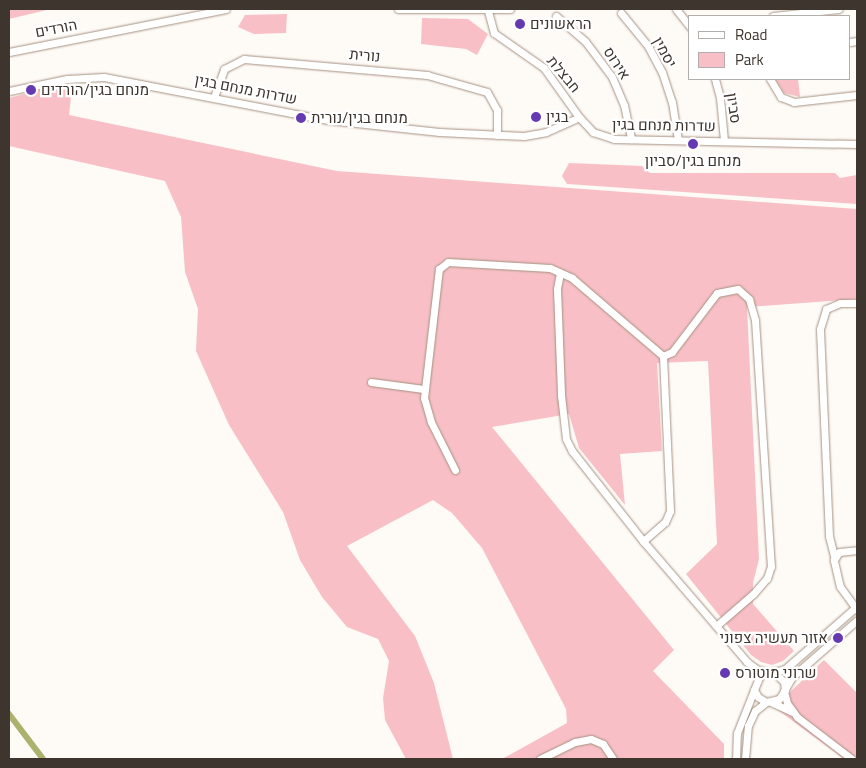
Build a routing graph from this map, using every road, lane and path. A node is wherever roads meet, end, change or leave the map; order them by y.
1 (226, 9) edge
2 (398, 9) edge
3 (510, 9) edge
4 (676, 9) edge
5 (840, 9) edge
6 (488, 10) junction
7 (621, 13) dead end
8 (771, 14) edge
9 (556, 16) dead end
10 (688, 25) edge
11 (9, 52) edge
12 (715, 80) edge
13 (771, 80) edge
14 (9, 91) edge
15 (857, 95) edge
16 (214, 97) junction
17 (580, 117) junction
18 (497, 135) junction
19 (631, 139) junction
20 (678, 140) junction
21 (724, 140) junction
22 (857, 144) edge
23 (560, 272) junction
24 (857, 304) edge
25 (663, 356) junction
26 (371, 382) dead end
27 (424, 389) junction
28 (455, 470) dead end
29 (643, 541) junction
30 (857, 550) edge
31 (834, 556) junction
32 (857, 608) edge
33 (857, 620) edge
34 (716, 626) junction
35 (747, 662) junction
36 (771, 672) junction
37 (754, 687) junction
38 (784, 691) junction
39 (769, 702) junction
40 (794, 714) junction
41 (540, 759) edge
42 (613, 759) edge
43 (736, 759) edge
44 (745, 759) edge
45 (852, 759) edge

1 - 11 street, הורדים
2 - 6 street
3 - 6 street
4 - 10 street
5 - 8 street
6 - 17 street, חבצלת
7 - 20 street, יסמין
9 - 19 street, אירוס
12 - 21 street, סביון
13 - 15 street
14 - 16 street, שדרות מנחם בגין
16 - 18 street, שדרות מנחם בגין
16 - 18 street, נורית
17 - 18 street, שדרות מנחם בגין
17 - 19 street, שדרות מנחם בגין
19 - 20 street, שדרות מנחם בגין
20 - 21 street, שדרות מנחם בגין
21 - 22 street, שדרות מנחם בגין
23 - 25 street
23 - 27 street
23 - 29 street
24 - 31 street
25 - 29 street
25 - 34 street
26 - 27 street
27 - 28 street
29 - 34 street
30 - 31 street
31 - 32 street
32 - 36 street
33 - 38 street
34 - 35 street
35 - 36 street
35 - 37 street
36 - 37 street
36 - 38 street
37 - 39 street
37 - 43 street
38 - 39 street
38 - 40 street
39 - 40 street
39 - 44 street
40 - 45 street
41 - 42 street

